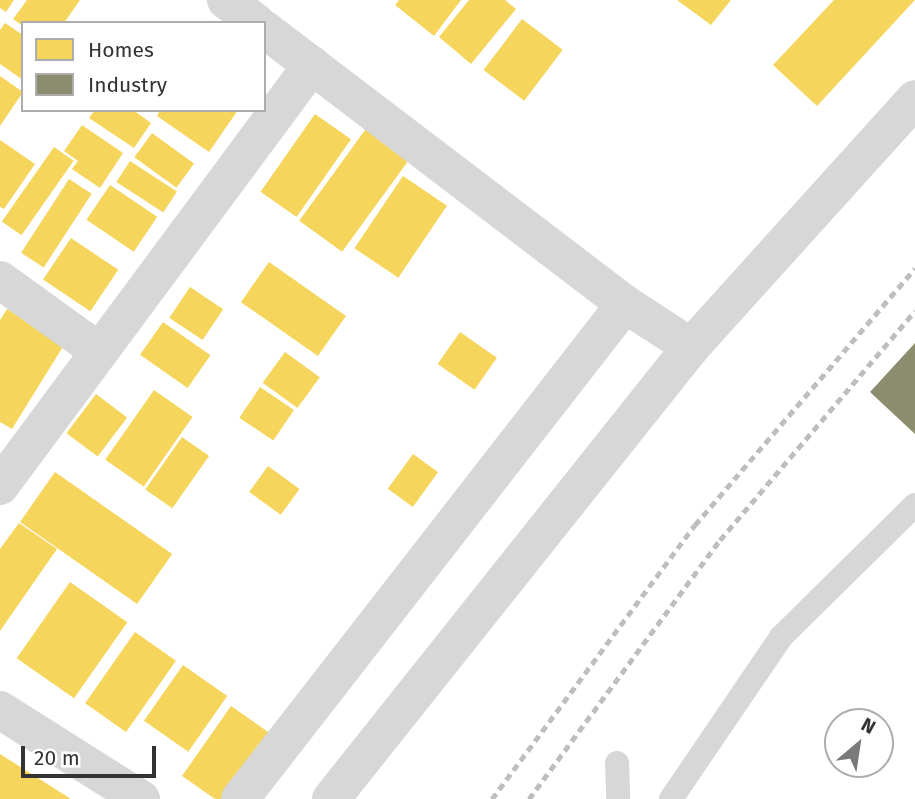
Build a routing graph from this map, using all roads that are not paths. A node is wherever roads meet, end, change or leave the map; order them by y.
1 (226, 0) edge
2 (253, 21) edge
3 (266, 30) edge
4 (312, 65) junction
5 (915, 99) edge
6 (0, 280) edge
7 (625, 304) junction
8 (691, 347) junction
9 (97, 350) junction
10 (0, 486) edge
11 (915, 505) edge
12 (0, 710) edge
13 (617, 763) dead end
14 (141, 799) edge
15 (240, 799) edge
16 (331, 799) edge
17 (618, 799) edge
18 (671, 799) edge

1 - 2 street
3 - 4 street
4 - 7 street
4 - 9 street
5 - 8 street
6 - 9 street
7 - 8 street
7 - 15 street
8 - 16 street
9 - 10 street
11 - 18 lane
12 - 14 street
13 - 17 lane

